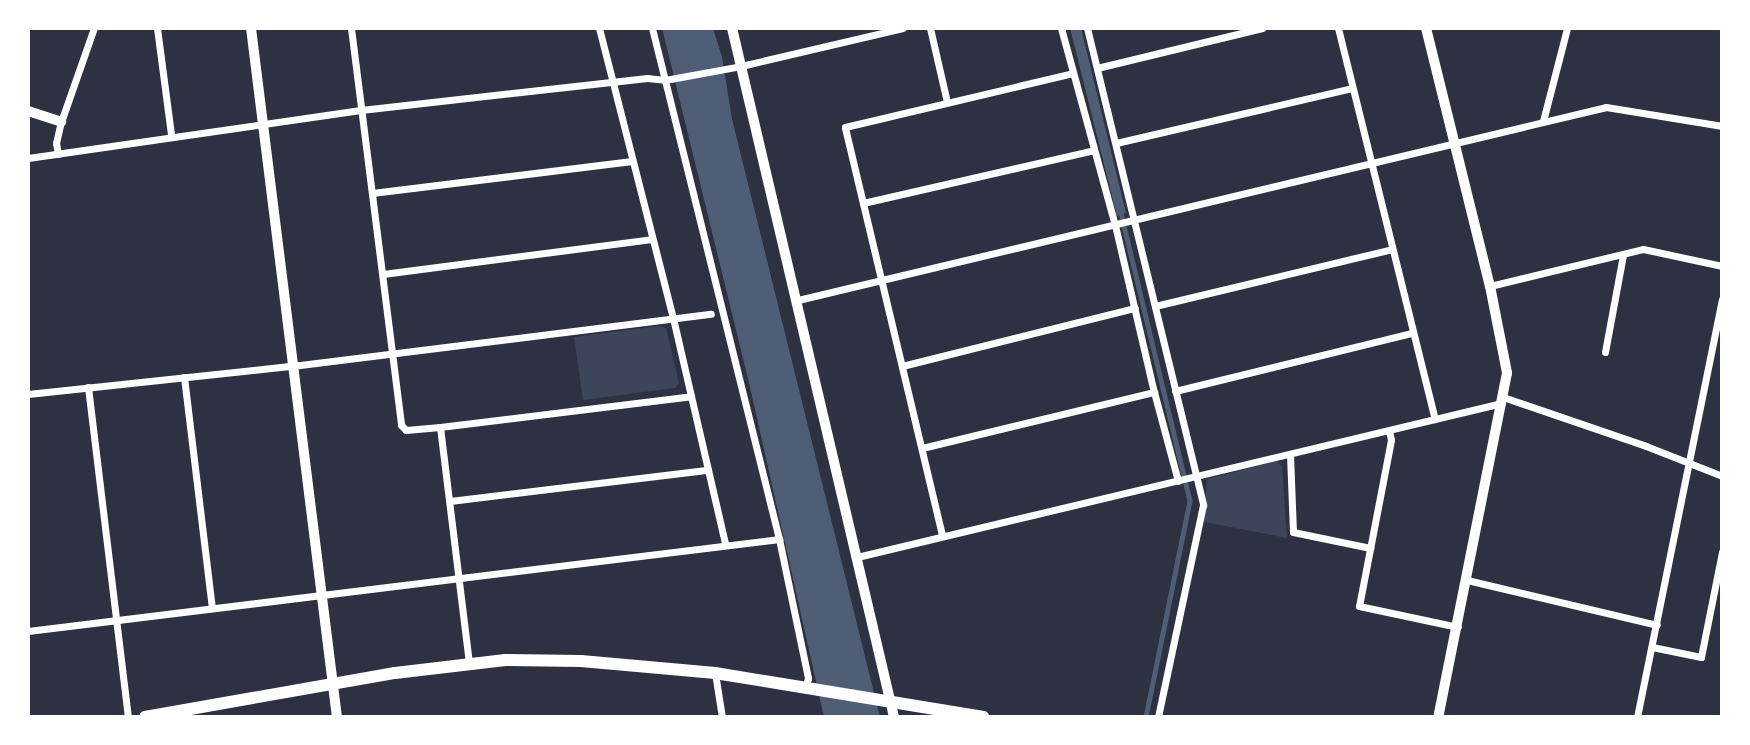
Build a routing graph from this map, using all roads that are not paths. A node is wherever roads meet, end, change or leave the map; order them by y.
1 (94, 28) edge
2 (157, 28) edge
3 (251, 28) edge
4 (351, 28) edge
5 (599, 28) edge
6 (652, 28) edge
7 (732, 28) edge
8 (903, 28) edge
9 (930, 28) edge
10 (1061, 28) edge
11 (1087, 28) edge
12 (1262, 28) edge
13 (1338, 28) edge
14 (1426, 28) edge
15 (1566, 28) edge
16 (741, 66) junction
17 (1097, 68) junction
18 (1073, 73) junction
19 (665, 80) junction
20 (612, 82) junction
21 (1352, 88) junction
22 (947, 102) junction
23 (361, 110) junction
24 (28, 111) edge
25 (1544, 121) junction
26 (61, 122) junction
27 (262, 124) junction
28 (1722, 126) edge
29 (170, 135) junction
30 (1116, 143) junction
31 (1455, 144) junction
32 (1094, 150) junction
33 (58, 154) junction
34 (28, 158) edge
35 (632, 161) junction
36 (1370, 164) junction
37 (372, 193) junction
38 (863, 203) junction
39 (1135, 219) junction
40 (1115, 225) junction
41 (652, 240) junction
42 (1392, 249) junction
43 (1623, 255) junction
44 (1722, 266) edge
45 (383, 274) junction
46 (882, 281) junction
47 (1490, 286) junction
48 (798, 300) junction
49 (1722, 300) edge
50 (1156, 306) junction
51 (1135, 308) junction
52 (711, 314) dead end
53 (673, 318) junction
54 (1412, 333) junction
55 (1605, 352) dead end
56 (391, 353) junction
57 (292, 366) junction
58 (902, 366) junction
59 (184, 377) junction
60 (88, 387) junction
61 (1175, 391) junction
62 (1154, 392) junction
63 (28, 394) edge
64 (691, 396) junction
65 (1502, 400) junction
66 (1435, 419) junction
67 (440, 427) junction
68 (1389, 431) junction
69 (922, 449) junction
70 (1290, 454) junction
71 (1688, 463) junction
72 (708, 470) junction
73 (1722, 476) edge
74 (1196, 477) junction
75 (1178, 481) junction
76 (450, 501) junction
77 (942, 535) junction
78 (779, 539) junction
79 (725, 544) junction
80 (1370, 548) junction
81 (1722, 552) edge
82 (857, 556) junction
83 (458, 577) junction
84 (1467, 580) junction
85 (321, 593) junction
86 (212, 608) junction
87 (116, 620) junction
88 (1657, 625) junction
89 (1458, 627) junction
90 (28, 631) edge
91 (1652, 647) junction
92 (469, 662) junction
93 (715, 673) junction
94 (332, 684) junction
95 (809, 690) junction
96 (890, 701) junction
97 (128, 717) edge
98 (145, 717) edge
99 (337, 717) edge
100 (722, 717) edge
101 (894, 717) edge
102 (983, 717) edge
103 (1158, 717) edge
104 (1438, 717) edge
105 (1637, 717) edge

1 - 26 street
2 - 29 street
3 - 27 street
4 - 23 street
5 - 20 street
6 - 19 street
7 - 16 street
8 - 16 street
9 - 22 street
10 - 18 street
11 - 17 street
12 - 17 street
13 - 21 street
14 - 31 street
15 - 25 street
16 - 19 street
16 - 48 street
17 - 30 street
18 - 22 street
18 - 32 street
19 - 20 street
19 - 78 street
20 - 23 street
20 - 35 street
21 - 30 street
21 - 36 street
22 - 38 street
23 - 27 street
23 - 37 street
24 - 26 street
25 - 28 street
25 - 31 street
26 - 33 street
27 - 29 street
27 - 57 street
29 - 33 street
30 - 39 street
31 - 36 street
31 - 47 street
32 - 38 street
32 - 40 street
33 - 34 street
35 - 37 street
35 - 41 street
36 - 39 street
36 - 42 street
37 - 45 street
38 - 46 street
39 - 40 street
39 - 50 street
40 - 46 street
40 - 51 street
41 - 45 street
41 - 53 street
42 - 50 street
42 - 54 street
43 - 44 street
43 - 47 street
43 - 55 street
45 - 56 street
46 - 48 street
46 - 58 street
47 - 65 street
48 - 82 street
49 - 71 street
50 - 61 street
51 - 58 street
51 - 62 street
52 - 53 street
53 - 56 street
53 - 64 street
54 - 61 street
54 - 66 street
56 - 57 street
56 - 67 street
57 - 59 street
57 - 85 street
58 - 69 street
59 - 60 street
59 - 86 street
60 - 63 street
60 - 87 street
61 - 74 street
62 - 69 street
62 - 75 street
64 - 67 street
64 - 72 street
65 - 66 street
65 - 71 street
65 - 84 street
66 - 68 street
67 - 76 street
68 - 70 street
68 - 80 street
69 - 77 street
70 - 74 street
70 - 80 street
71 - 73 street
71 - 88 street
72 - 76 street
72 - 79 street
74 - 75 street
74 - 103 street
75 - 77 street
76 - 83 street
77 - 82 street
78 - 79 street
78 - 95 street
79 - 83 street
80 - 89 street
81 - 91 street
82 - 96 street
83 - 85 street
83 - 92 street
84 - 88 street
84 - 89 street
85 - 86 street
85 - 94 street
86 - 87 street
87 - 90 street
87 - 97 street
88 - 91 street
89 - 104 street
91 - 105 street
92 - 93 highway
92 - 94 highway
93 - 95 highway
93 - 100 street
94 - 98 highway
94 - 99 street
95 - 96 highway
96 - 101 street
96 - 102 highway

